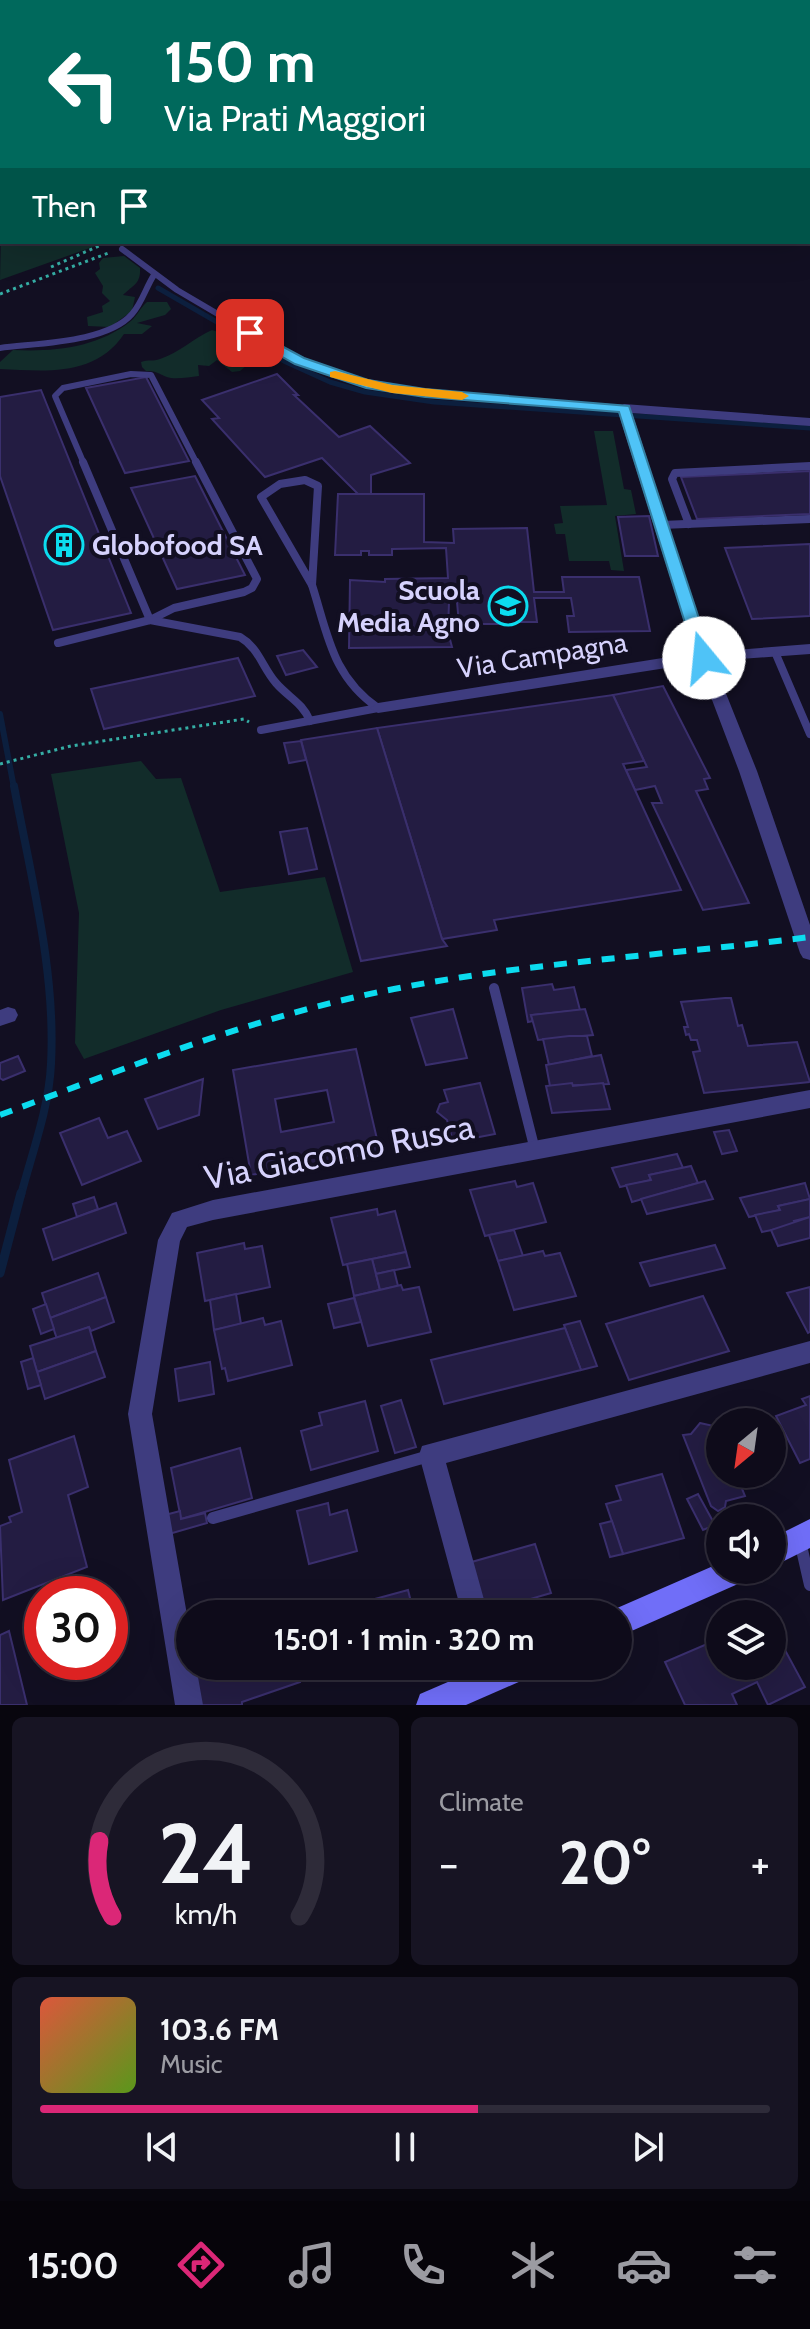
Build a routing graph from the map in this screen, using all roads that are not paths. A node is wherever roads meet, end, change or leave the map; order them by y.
1 (122, 249) road end
2 (154, 275) junction
3 (0, 348) edge
4 (627, 416) junction
5 (810, 422) edge
6 (810, 466) edge
7 (810, 519) edge
8 (689, 524) junction
9 (662, 525) junction
10 (312, 585) junction
11 (150, 620) junction
12 (58, 643) dead end
13 (810, 649) edge
14 (775, 652) junction
15 (704, 658) junction
16 (378, 708) junction
17 (310, 721) junction
18 (261, 730) road end
19 (810, 734) edge
20 (810, 953) edge
21 (494, 988) dead end
22 (810, 1099) edge
23 (535, 1150) junction
24 (810, 1352) edge
25 (431, 1455) junction
26 (213, 1518) dead end
27 (805, 1536) edge
28 (786, 1546) edge
29 (706, 1584) edge
30 (810, 1585) edge
31 (471, 1600) edge
32 (632, 1616) edge
33 (480, 1680) edge
34 (189, 1705) edge
35 (431, 1705) edge

1 - 2 lane
2 - 3 lane
2 - 4 lane
4 - 5 street
4 - 9 street
6 - 8 lane
7 - 8 lane
8 - 9 lane
9 - 15 street
10 - 10 lane
10 - 16 lane
11 - 11 lane
11 - 12 lane
11 - 17 lane
13 - 14 street, Via Campagna
14 - 15 street, Via Campagna
14 - 19 lane
15 - 16 street, Via Campagna
15 - 20 street
16 - 17 lane, Via Campagna
17 - 18 lane, Via Campagna
21 - 23 lane
22 - 23 street, Via Giacomo Rusca
23 - 34 street, Via Giacomo Rusca
24 - 25 street
25 - 26 lane
25 - 31 street
27 - 28 main road
27 - 30 lane
29 - 32 main road
33 - 35 main road

